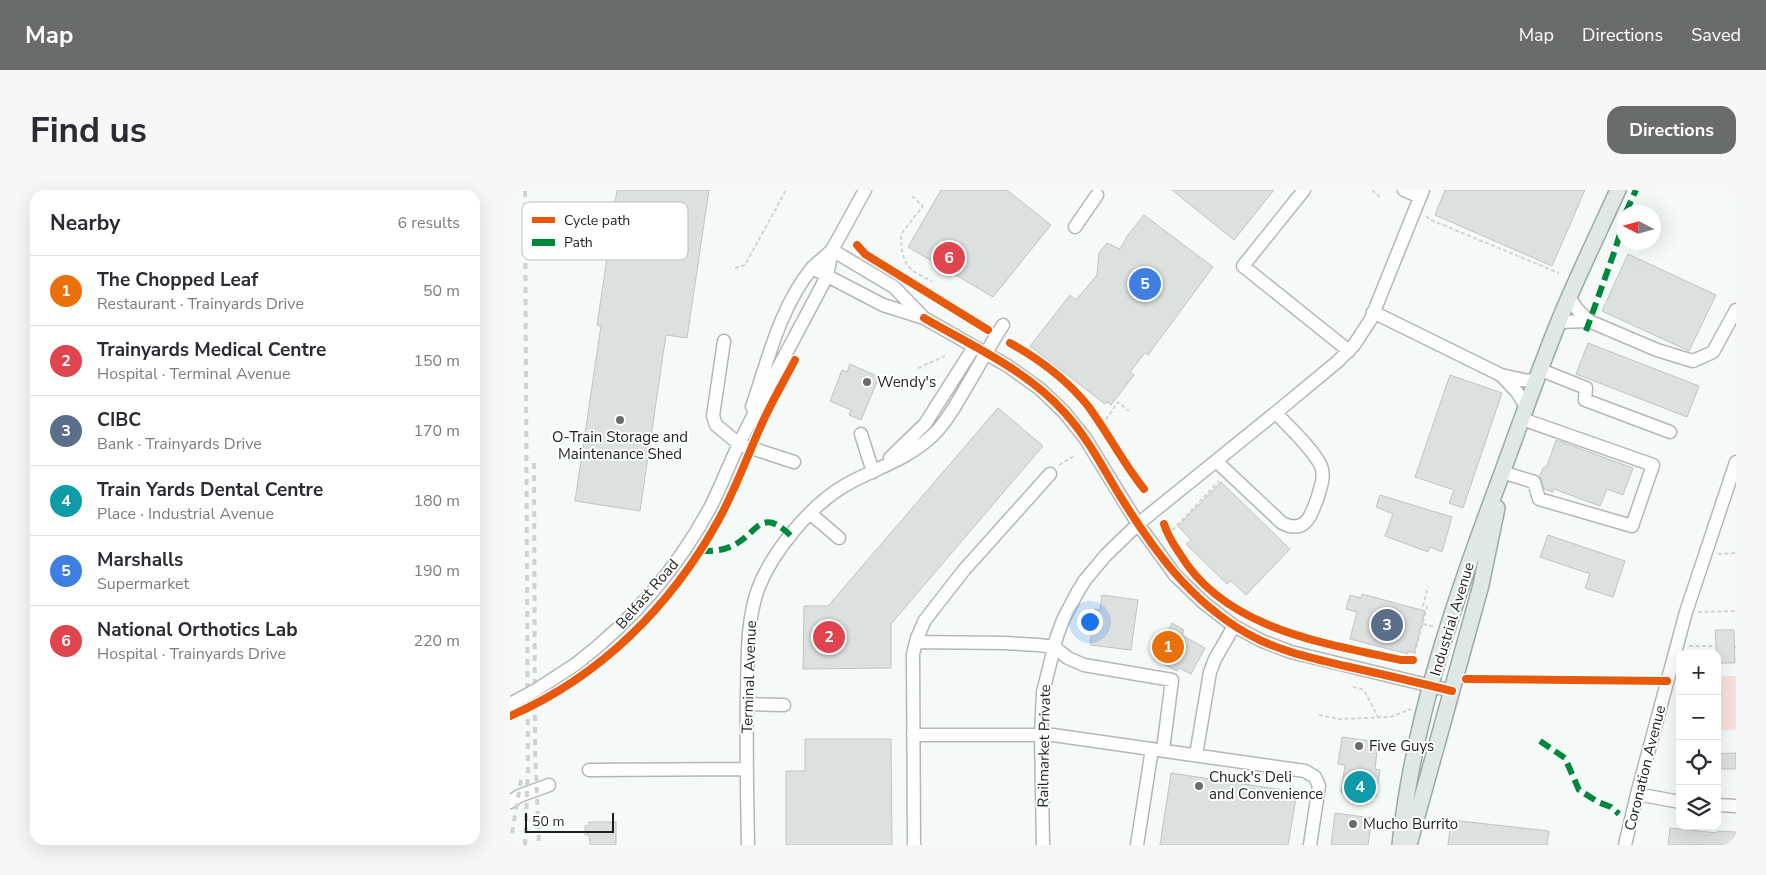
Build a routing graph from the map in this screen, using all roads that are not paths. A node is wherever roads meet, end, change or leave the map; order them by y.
1 (865, 190) edge
2 (1304, 190) edge
3 (1404, 190) edge
4 (1618, 190) edge
5 (1096, 192) edge
6 (1422, 194) edge
7 (1075, 227) dead end
8 (832, 250) junction
9 (812, 268) junction
10 (827, 276) junction
11 (1569, 297) junction
12 (1736, 310) edge
13 (1374, 312) junction
14 (924, 318) junction
15 (1590, 321) junction
16 (1558, 322) junction
17 (1003, 325) dead end
18 (724, 341) dead end
19 (974, 347) junction
20 (1348, 351) junction
21 (986, 354) junction
22 (1539, 374) junction
23 (1501, 375) junction
24 (1276, 413) junction
25 (1524, 413) junction
26 (1670, 432) dead end
27 (861, 434) dead end
28 (739, 444) junction
29 (1508, 457) junction
30 (1216, 461) junction
31 (794, 462) dead end
32 (1736, 462) edge
33 (873, 472) junction
34 (1505, 473) junction
35 (1050, 474) road end
36 (811, 514) junction
37 (1138, 524) junction
38 (839, 538) dead end
39 (1234, 626) junction
40 (916, 642) junction
41 (1054, 647) junction
42 (1431, 686) junction
43 (1452, 692) junction
44 (510, 704) edge
45 (747, 704) junction
46 (784, 705) dead end
47 (913, 735) junction
48 (1042, 735) junction
49 (1158, 749) junction
50 (1196, 755) junction
51 (747, 769) junction
52 (589, 770) dead end
53 (549, 785) dead end
54 (1637, 794) junction
55 (1676, 801) edge
56 (510, 802) edge
57 (1721, 805) edge
58 (1736, 806) edge
59 (748, 845) edge
60 (914, 845) edge
61 (1043, 845) edge
62 (1137, 845) edge
63 (1310, 845) edge
64 (1400, 845) edge
65 (1409, 845) edge
66 (1625, 845) edge

1 - 8 street, Belfast Road
2 - 20 street
3 - 6 street
4 - 11 main road, Industrial Avenue
5 - 7 street
6 - 13 street, Railmarket Private
8 - 9 street, Belfast Road
8 - 10 street, Belfast Road
8 - 14 street
9 - 10 street
9 - 28 street, Belfast Road
10 - 14 street
10 - 28 street, Belfast Road
11 - 15 street
11 - 16 main road, Industrial Avenue
12 - 15 street
13 - 20 street, Railmarket Private
13 - 23 street
14 - 19 street
15 - 16 street
16 - 22 main road, Industrial Avenue
17 - 21 street, Terminal Avenue
18 - 28 street
19 - 21 street
19 - 33 street, Terminal Avenue
20 - 24 street, Railmarket Private
21 - 33 street, Terminal Avenue
21 - 37 street
22 - 23 street
22 - 25 main road, Industrial Avenue
22 - 26 street
23 - 25 street
24 - 30 street, Railmarket Private
24 - 30 street
25 - 29 main road, Industrial Avenue
25 - 34 street
27 - 33 street
28 - 31 street
28 - 44 street, Belfast Road, bridge
29 - 34 main road, Industrial Avenue
29 - 42 main road, Industrial Avenue
30 - 37 street, Railmarket Private
32 - 54 street, Coronation Avenue
33 - 36 street, Terminal Avenue
34 - 43 main road, Industrial Avenue
35 - 40 street
36 - 38 street
36 - 45 street, Terminal Avenue
37 - 39 street
37 - 41 street, Railmarket Private
39 - 42 street
39 - 50 street
40 - 41 street
40 - 47 street
41 - 48 street, Railmarket Private
41 - 49 street
42 - 43 street
42 - 64 main road, Industrial Avenue
43 - 65 main road, Industrial Avenue
45 - 46 street
45 - 51 street, Terminal Avenue
47 - 48 street
47 - 60 street
48 - 49 street
48 - 61 street, Railmarket Private
49 - 50 street
49 - 62 street
50 - 63 street
51 - 52 street
51 - 59 street, Terminal Avenue
53 - 56 street
54 - 55 street
54 - 66 street, Coronation Avenue
57 - 58 street

